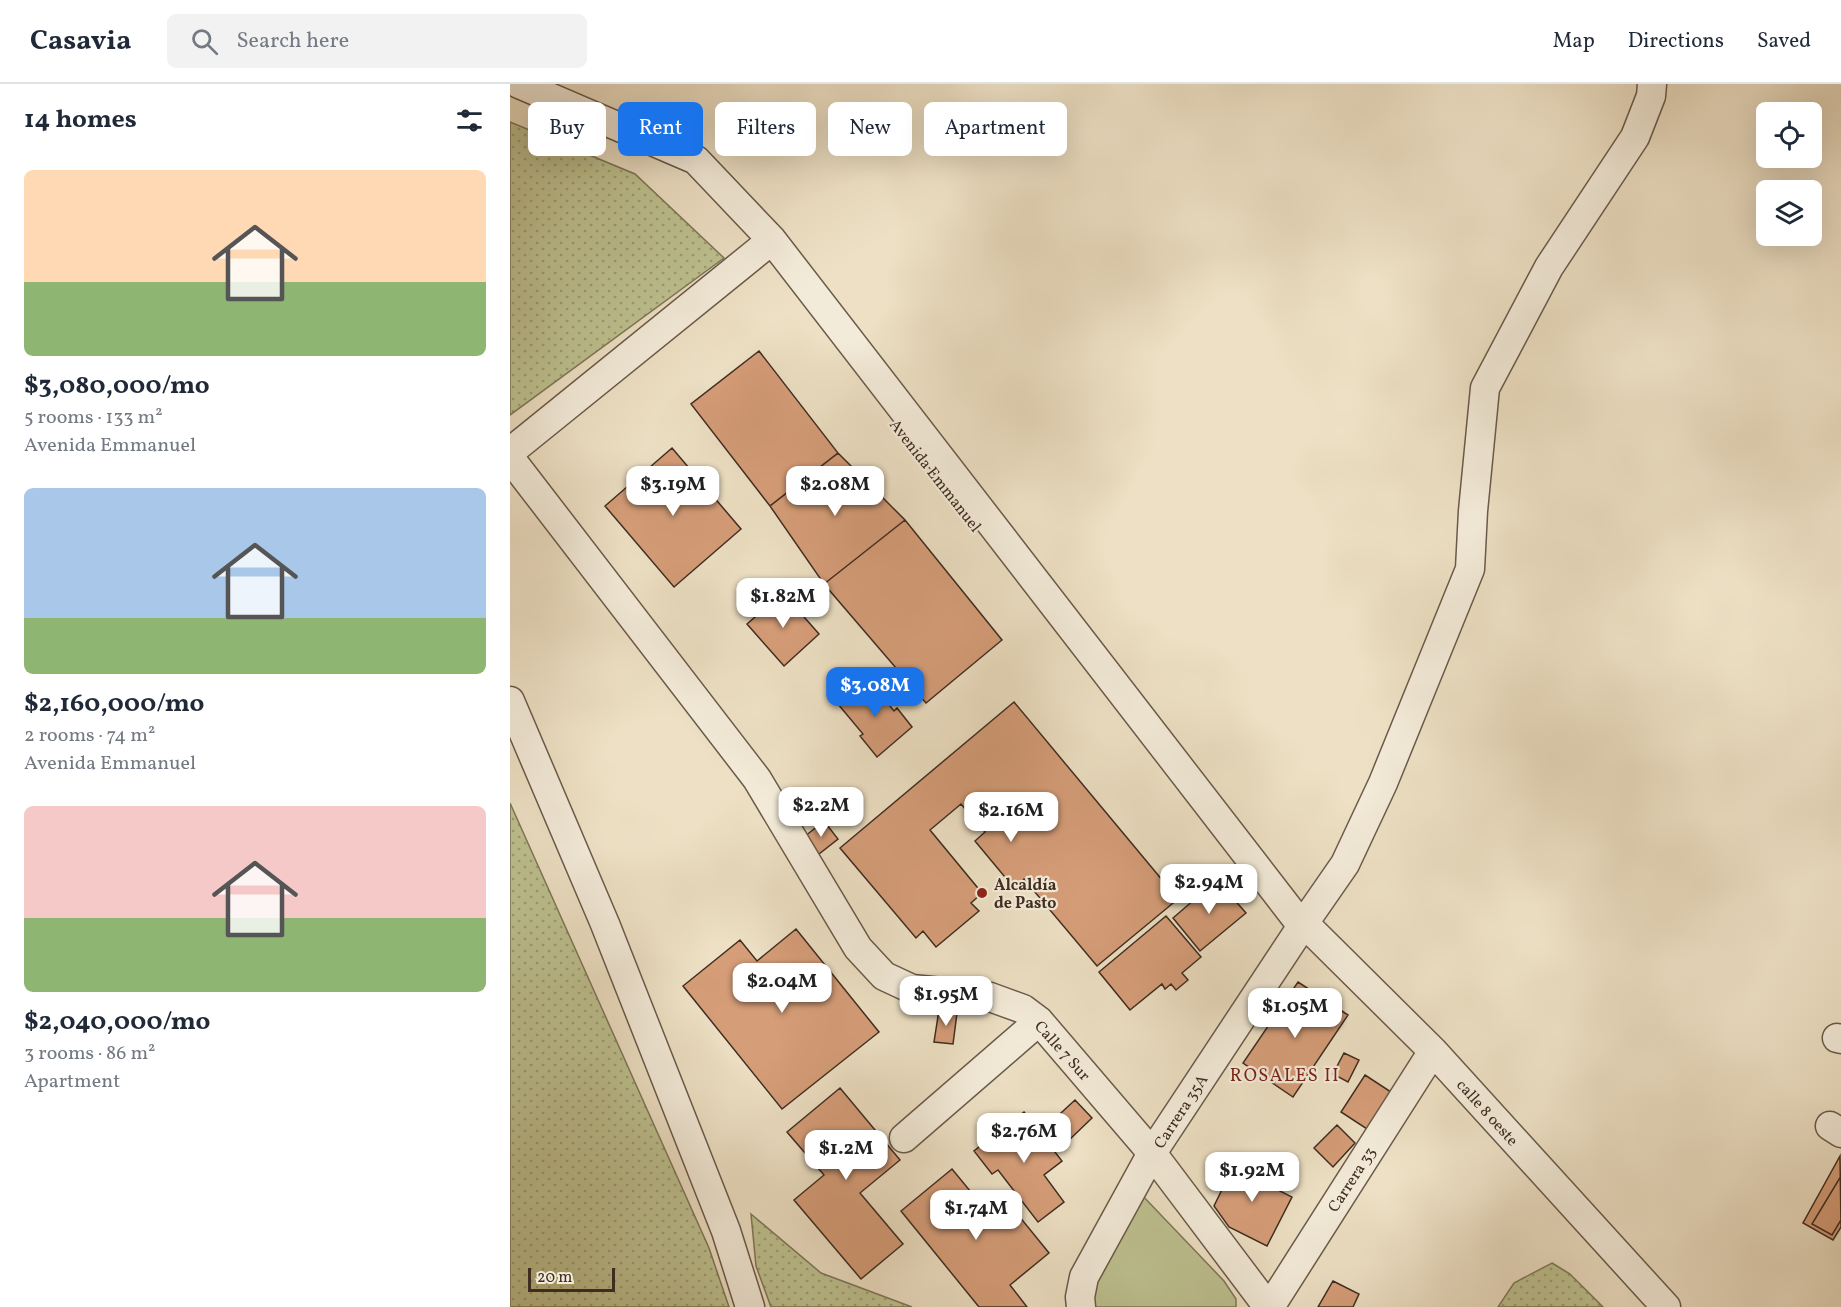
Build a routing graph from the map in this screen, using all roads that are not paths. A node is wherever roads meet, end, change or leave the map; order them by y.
1 (519, 84) edge
2 (1652, 84) edge
3 (510, 95) edge
4 (767, 245) junction
5 (510, 452) edge
6 (510, 458) edge
7 (510, 701) edge
8 (1298, 932) junction
9 (1039, 1021) junction
10 (1433, 1051) junction
11 (904, 1138) dead end
12 (1152, 1153) junction
13 (750, 1307) edge
14 (1081, 1307) edge
15 (1269, 1307) edge
16 (1666, 1307) edge

1 - 4 street, Avenida Emmanuel
2 - 8 street, Carrera 35A
3 - 4 street, Avenida Emmanuel
4 - 5 street
4 - 8 street, Avenida Emmanuel
6 - 9 street, Calle 7 Sur
7 - 13 street
8 - 10 street, calle 8 oeste
8 - 12 street, Carrera 35A
9 - 11 street
9 - 12 street, Calle 7 Sur
10 - 15 street, Carrera 33
10 - 16 street, calle 8 oeste
12 - 14 street, Carrera 35A
12 - 15 street, Calle 7 Sur

